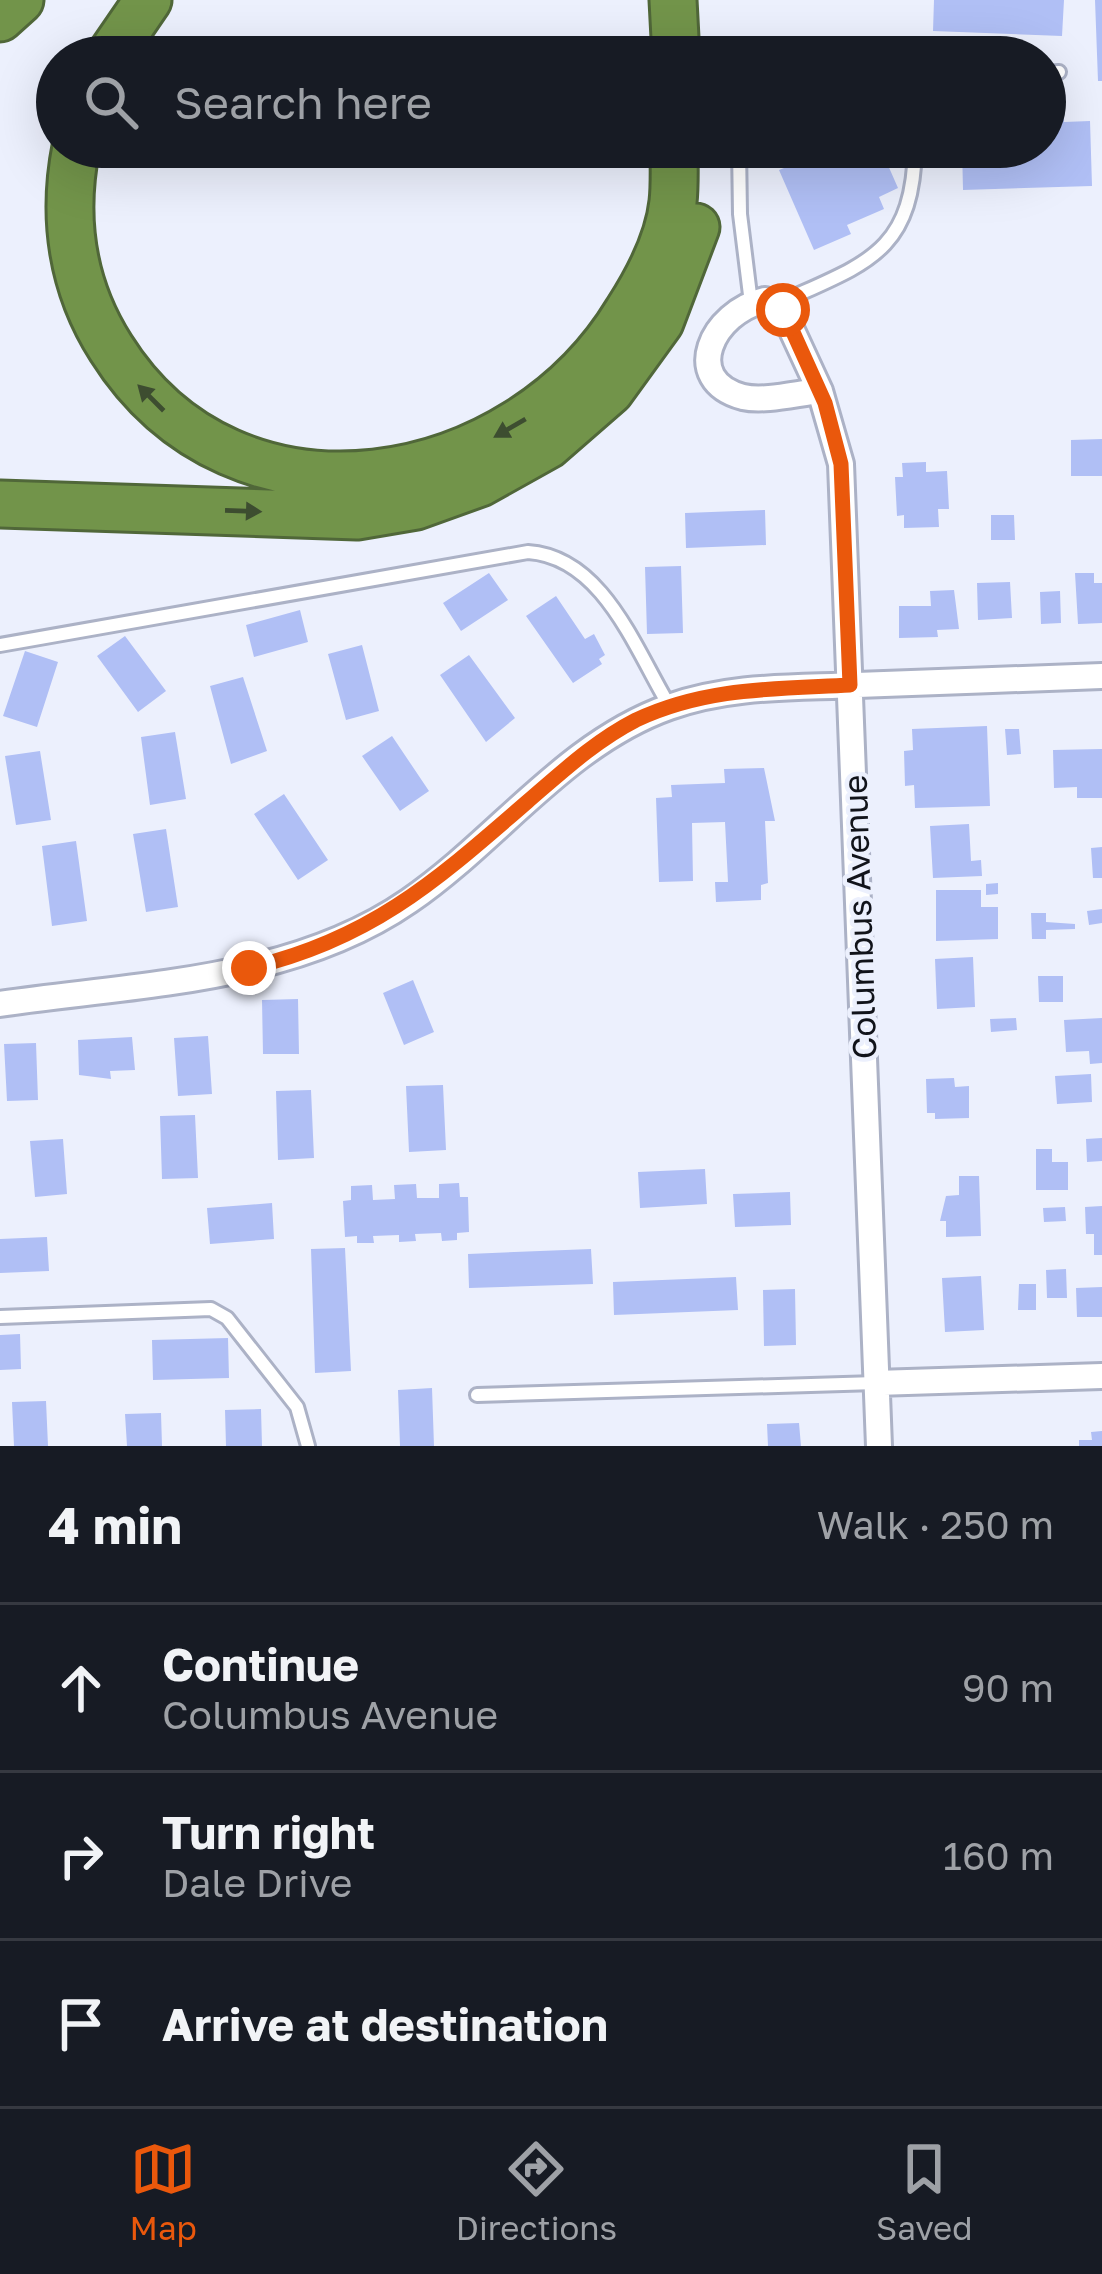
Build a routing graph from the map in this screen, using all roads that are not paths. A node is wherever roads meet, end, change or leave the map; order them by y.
1 (20, 0) edge
2 (148, 0) edge
3 (673, 0) edge
4 (700, 0) edge
5 (0, 18) edge
6 (123, 36) edge
7 (675, 36) edge
8 (701, 36) edge
9 (73, 168) edge
10 (679, 168) edge
11 (696, 168) edge
12 (739, 168) edge
13 (913, 168) edge
14 (687, 207) junction
15 (763, 304) junction
16 (820, 391) junction
17 (0, 504) edge
18 (0, 645) edge
19 (1102, 676) edge
20 (850, 685) junction
21 (670, 707) junction
22 (0, 1004) edge
23 (0, 1317) edge
24 (1102, 1376) edge
25 (877, 1383) junction
26 (477, 1395) dead end
27 (308, 1446) edge
28 (879, 1446) edge

1 - 5 highway
2 - 6 highway
3 - 7 highway
4 - 8 highway
14 -> 9 highway
10 - 14 highway
11 - 14 highway
12 - 15 lane
13 - 15 lane
17 -> 14 highway
15 - 16 street, Columbus Avenue
15 - 16 street
16 - 20 street, Columbus Avenue
18 - 21 lane
19 - 20 street
20 - 21 street
20 - 25 street, Columbus Avenue
21 - 22 street
23 - 27 lane
24 - 25 street
25 - 26 lane
25 - 28 street, Columbus Avenue

